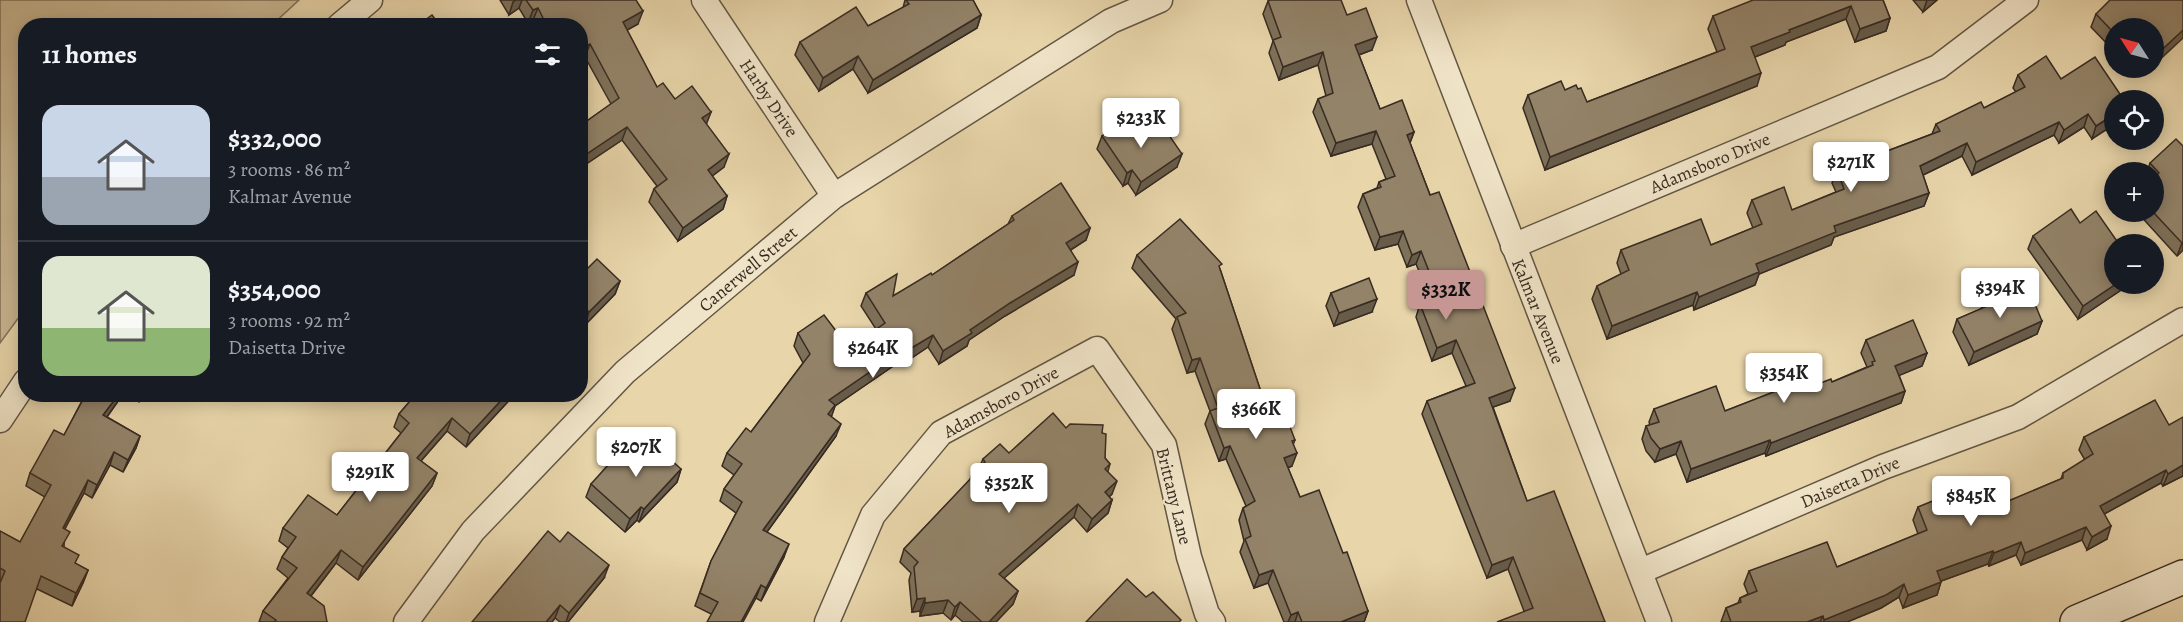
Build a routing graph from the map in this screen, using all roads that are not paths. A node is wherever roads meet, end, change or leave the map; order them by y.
1 (370, 0) edge
2 (704, 0) edge
3 (1160, 0) edge
4 (1419, 0) edge
5 (2026, 0) edge
6 (349, 18) edge
7 (834, 196) junction
8 (1513, 246) junction
9 (2183, 320) edge
10 (1097, 349) joint
11 (18, 393) edge
12 (0, 420) edge
13 (1641, 571) junction
14 (2183, 577) edge
15 (406, 622) edge
16 (827, 622) edge
17 (1213, 622) edge
18 (1659, 622) edge
19 (2077, 622) edge

1 - 6 street
2 - 7 street, Harby Drive
3 - 7 street, Canerwell Street
4 - 8 street, Kalmar Avenue
5 - 8 street, Adamsboro Drive
7 - 15 street, Canerwell Street
8 - 13 street, Kalmar Avenue
9 - 13 street, Daisetta Drive
10 - 16 street, Adamsboro Drive
10 - 17 street, Brittany Lane
11 - 12 street
13 - 18 street, Kalmar Avenue
14 - 19 street

